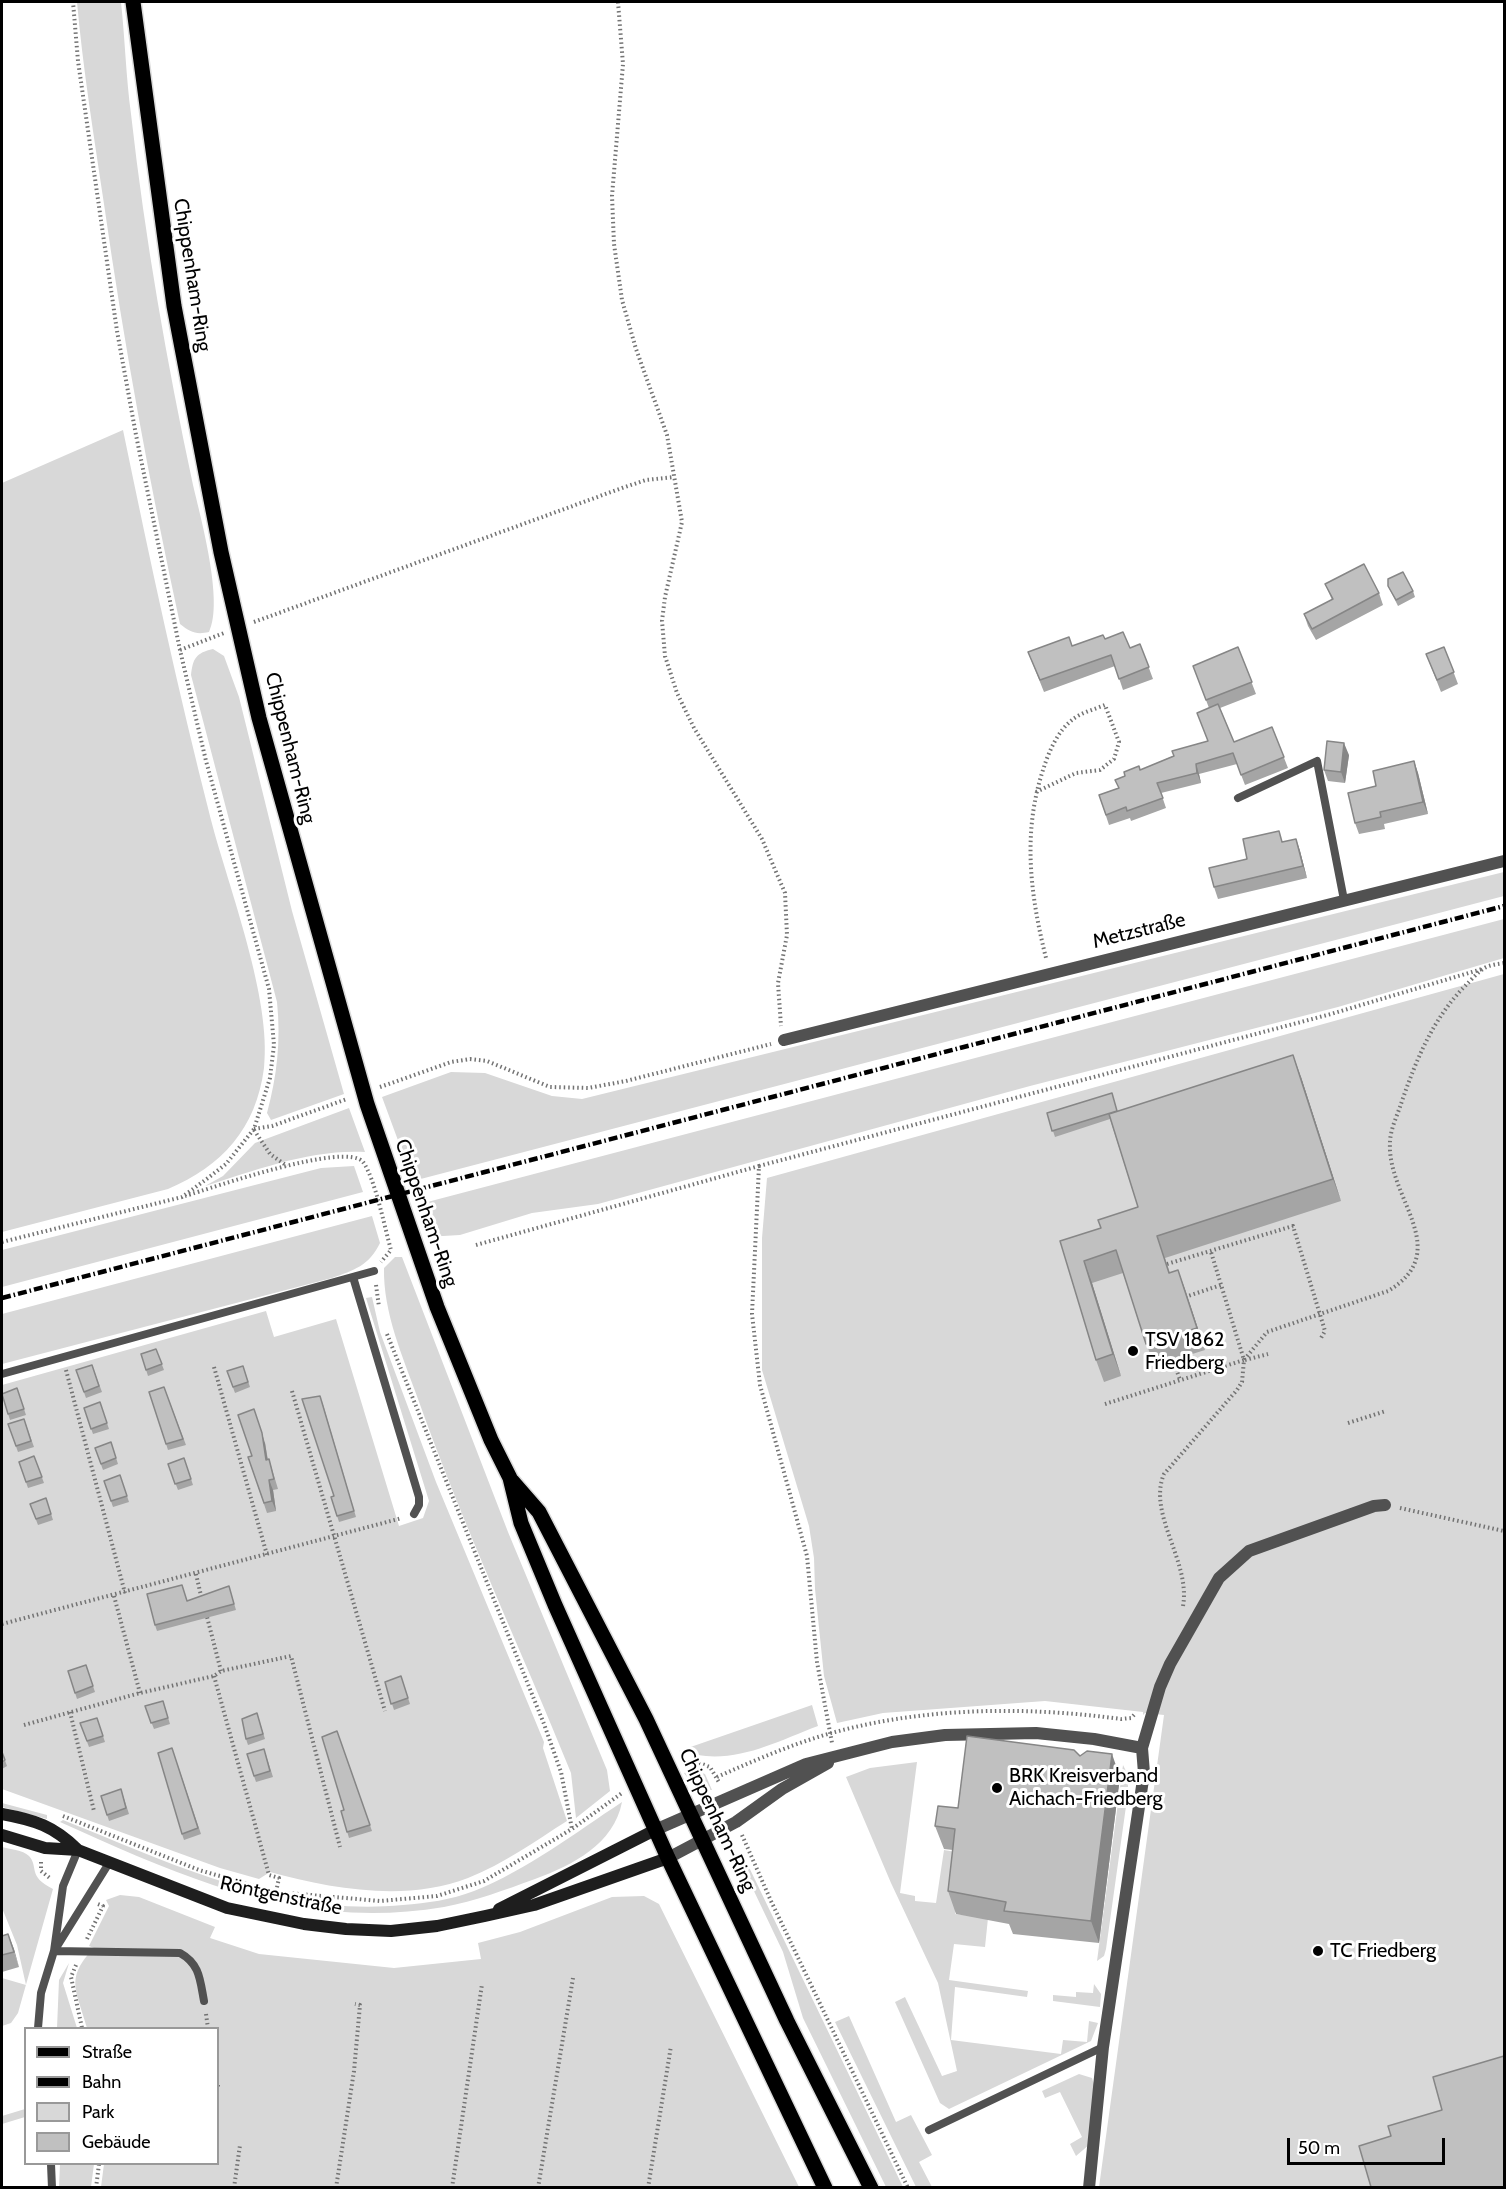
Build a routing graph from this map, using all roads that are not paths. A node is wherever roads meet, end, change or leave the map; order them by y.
1 (133, 2) edge
2 (1238, 798) dead end
3 (1504, 861) edge
4 (1344, 900) junction
5 (784, 1040) road end
6 (374, 1271) road end
7 (353, 1277) junction
8 (2, 1374) edge
9 (510, 1479) junction
10 (1385, 1505) road end
11 (414, 1514) road end
12 (1142, 1748) junction
13 (837, 1758) junction
14 (691, 1813) junction
15 (2, 1814) edge
16 (655, 1830) junction
17 (2, 1835) edge
18 (704, 1840) junction
19 (78, 1850) junction
20 (668, 1858) junction
21 (109, 1863) junction
22 (485, 1916) junction
23 (54, 1951) junction
24 (204, 2001) dead end
25 (38, 2027) edge
26 (1103, 2047) junction
27 (929, 2130) dead end
28 (51, 2165) edge
29 (52, 2187) edge
30 (825, 2187) edge
31 (871, 2187) edge
32 (1089, 2187) edge

1 - 9 main road, Chippenham-Ring
2 - 4 lane
3 - 4 street, Metzstraße
4 - 5 street, Metzstraße
6 - 7 lane
7 - 8 lane
7 - 11 lane
9 - 14 main road, Chippenham-Ring
9 - 16 main road, Chippenham-Ring
10 - 12 street
12 - 13 street
12 - 26 street
13 - 14 street
13 - 18 street
14 - 16 street
14 - 18 main road, Chippenham-Ring
15 - 19 street, Röntgenstraße
16 - 20 main road, Chippenham-Ring
16 - 22 street, Röntgenstraße
17 - 19 street, Röntgenstraße
18 - 20 street
18 - 31 main road, Chippenham-Ring
19 - 21 street, Röntgenstraße
19 - 23 lane
20 - 22 street, Röntgenstraße
20 - 30 main road, Chippenham-Ring
21 - 22 street, Röntgenstraße
21 - 23 lane
23 - 24 lane
23 - 25 lane
26 - 27 lane
26 - 32 street
28 - 29 lane

